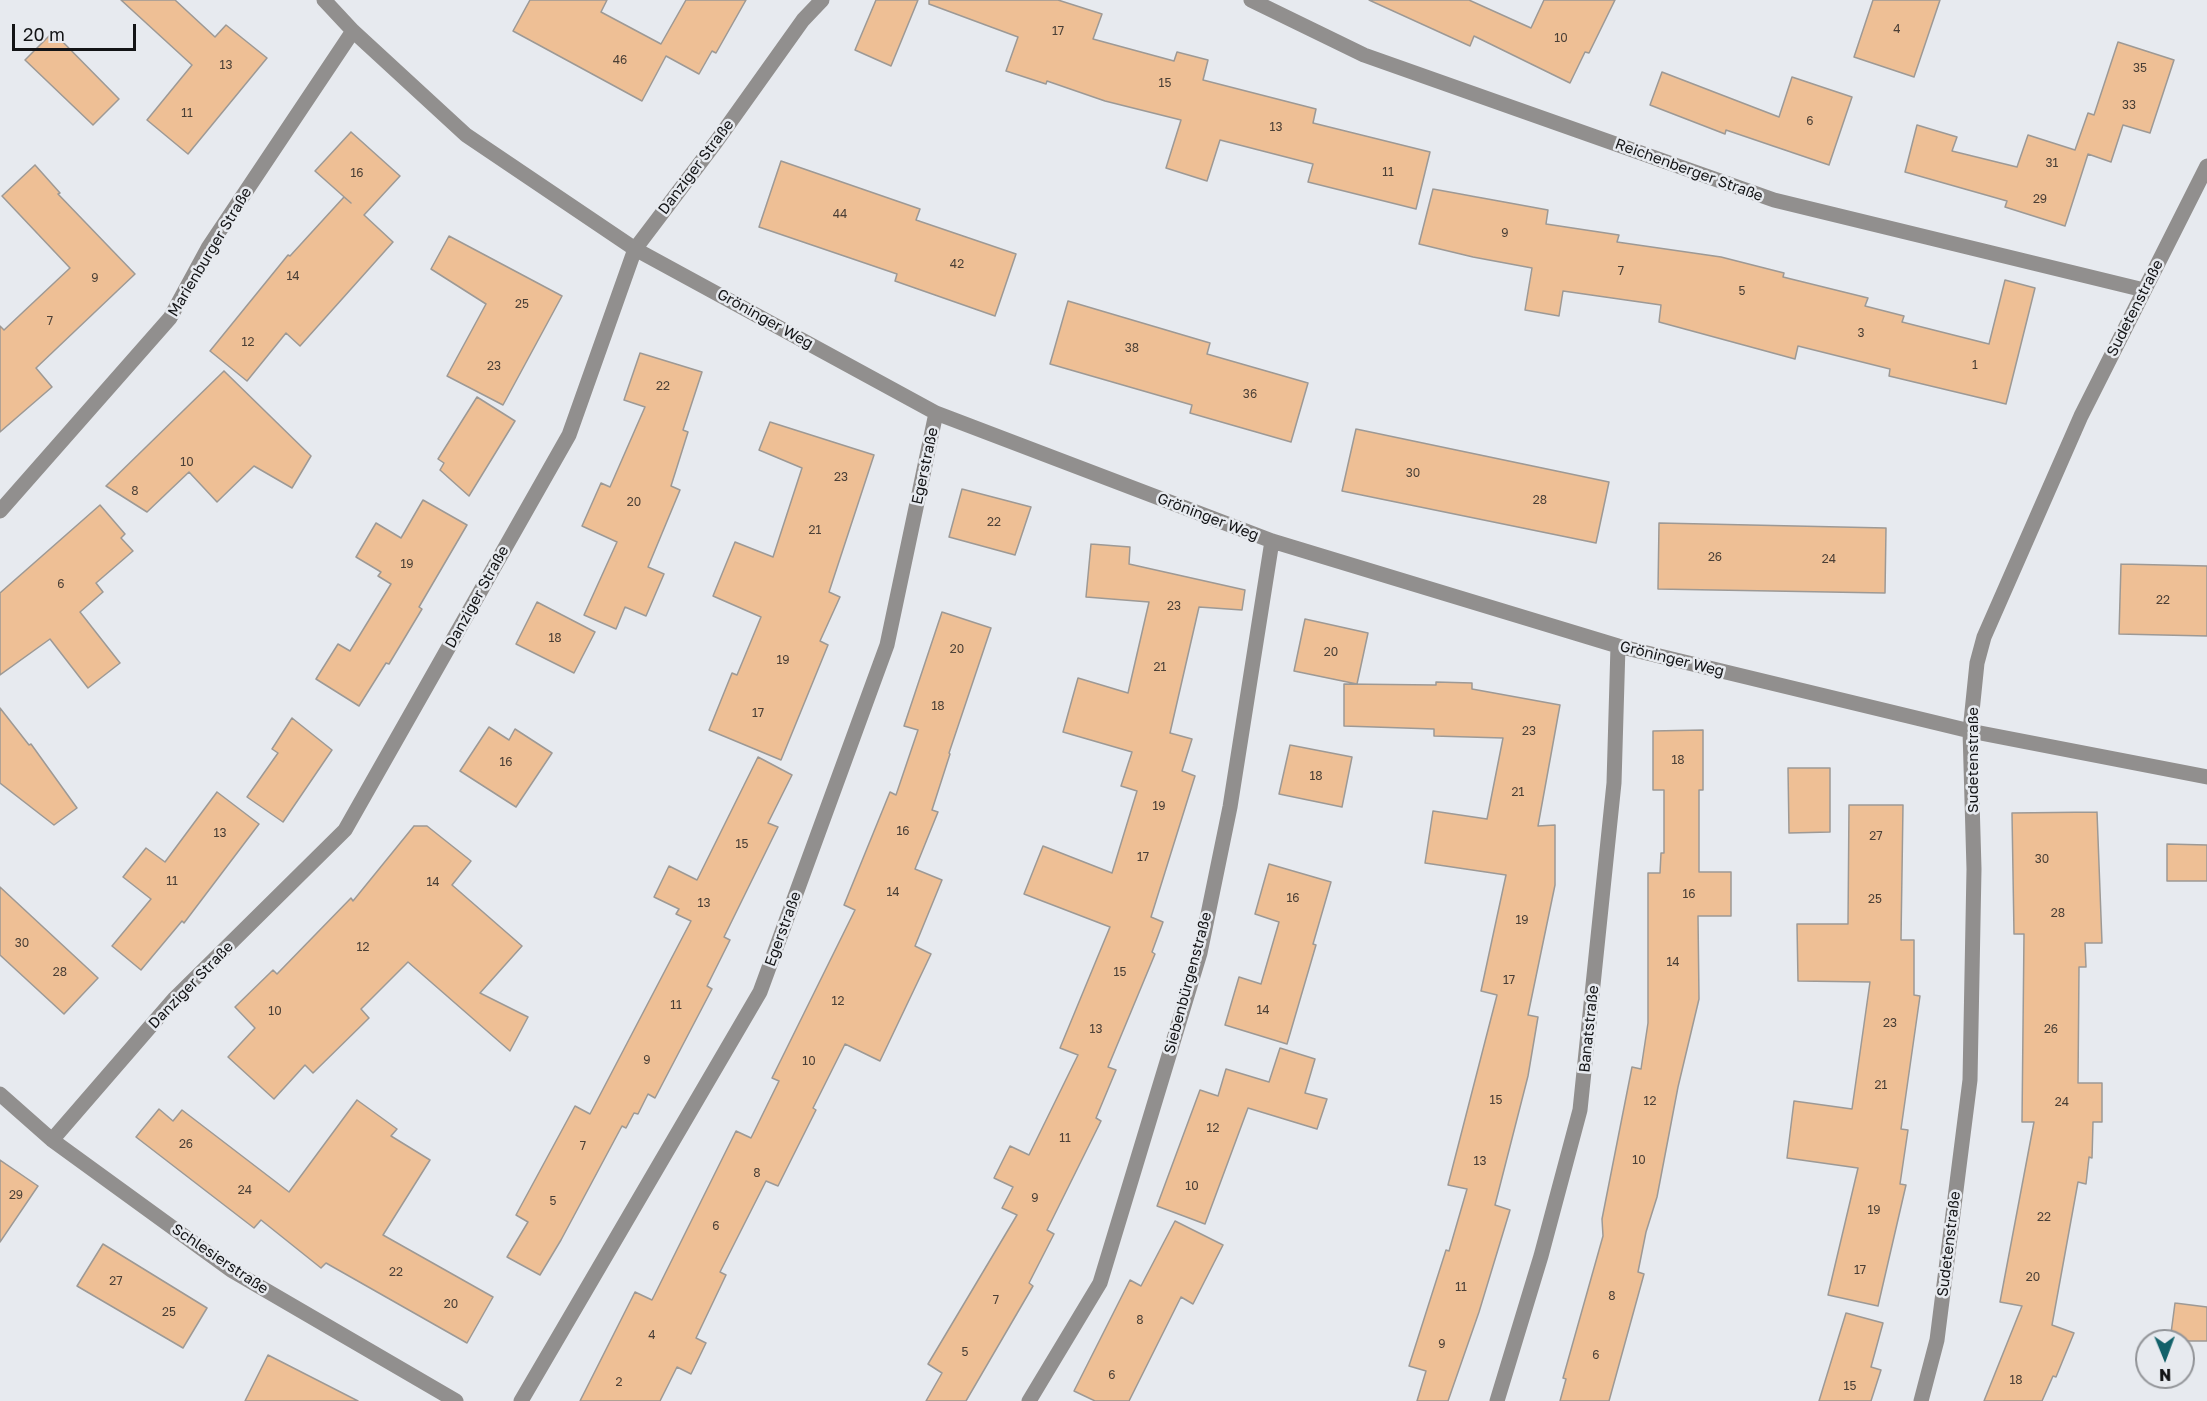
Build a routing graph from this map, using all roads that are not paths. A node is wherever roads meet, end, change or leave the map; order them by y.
1 (324, 0) edge
2 (822, 0) edge
3 (1251, 0) edge
4 (353, 31) junction
5 (2207, 166) edge
6 (634, 249) junction
7 (2144, 290) junction
8 (936, 413) junction
9 (0, 511) edge
10 (1272, 542) junction
11 (1618, 646) junction
12 (1970, 731) junction
13 (2207, 777) edge
14 (0, 1094) edge
15 (52, 1140) junction
16 (456, 1401) edge
17 (521, 1401) edge
18 (1029, 1401) edge
19 (1497, 1401) edge
20 (1921, 1401) edge

1 - 4 street, Gröninger Weg
2 - 6 street, Danziger Straße
3 - 7 street, Reichenberger Straße
4 - 6 street, Gröninger Weg
4 - 9 street, Marienburger Straße
5 - 7 street, Sudetenstraße
6 - 8 street, Gröninger Weg
6 - 15 street, Danziger Straße
7 - 12 street, Sudetenstraße
8 - 10 street, Gröninger Weg
8 - 17 street, Egerstraße
10 - 11 street, Gröninger Weg
10 - 18 street, Siebenbürgenstraße
11 - 12 street, Gröninger Weg
11 - 19 street, Banatstraße
12 - 13 street, Gröninger Weg
12 - 20 street, Sudetenstraße
14 - 15 street, Schlesierstraße
15 - 16 street, Schlesierstraße

